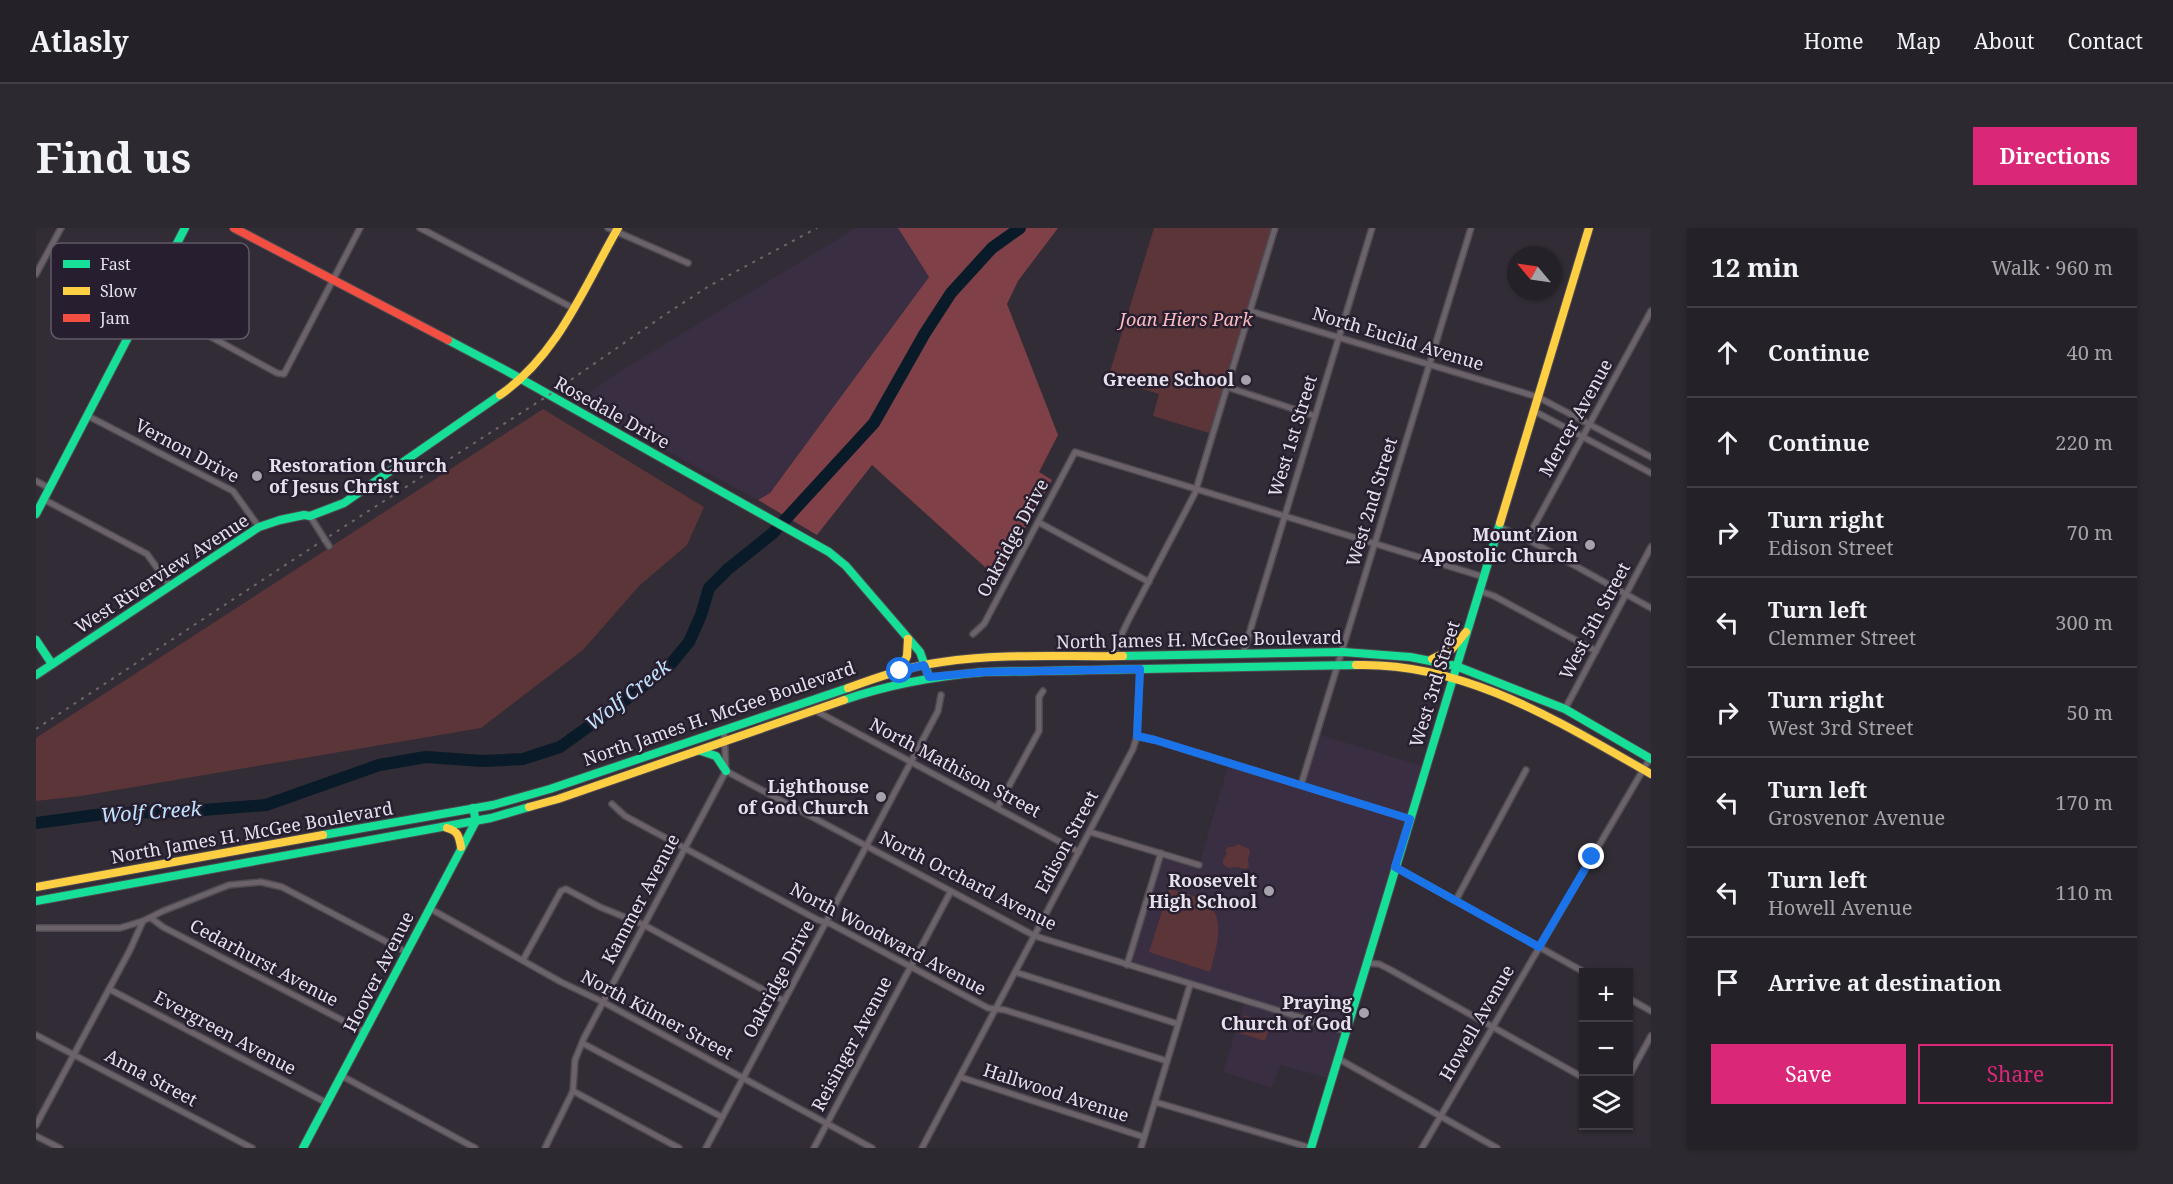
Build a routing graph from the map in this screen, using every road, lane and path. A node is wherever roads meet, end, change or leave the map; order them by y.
1 (61, 228) edge
2 (185, 228) edge
3 (234, 228) edge
4 (360, 228) edge
5 (420, 228) edge
6 (1275, 228) edge
7 (1372, 228) edge
8 (1471, 228) edge
9 (1589, 228) edge
10 (614, 229) edge
11 (51, 243) edge
12 (177, 243) edge
13 (51, 244) edge
14 (688, 263) dead end
15 (38, 264) edge
16 (36, 274) edge
17 (333, 279) junction
18 (575, 309) junction
19 (1250, 311) junction
20 (1651, 311) edge
21 (1338, 337) junction
22 (128, 339) edge
23 (215, 339) edge
24 (1430, 364) junction
25 (521, 379) junction
26 (1227, 387) junction
27 (1538, 397) junction
28 (1534, 411) junction
29 (88, 416) junction
30 (1315, 416) junction
31 (1590, 424) junction
32 (1582, 437) junction
33 (1651, 458) edge
34 (1651, 473) edge
35 (36, 481) edge
36 (49, 488) junction
37 (1196, 489) junction
38 (43, 500) junction
39 (36, 513) edge
40 (310, 516) junction
41 (1284, 516) junction
42 (1038, 522) junction
43 (259, 527) junction
44 (1499, 527) junction
45 (1527, 539) junction
46 (1375, 544) junction
47 (329, 546) dead end
48 (1651, 547) edge
49 (1484, 577) junction
50 (1149, 582) junction
51 (170, 586) junction
52 (1480, 591) junction
53 (1626, 593) junction
54 (1651, 608) edge
55 (1467, 631) junction
56 (973, 634) dead end
57 (908, 637) junction
58 (36, 640) edge
59 (1596, 651) junction
60 (1343, 652) junction
61 (1243, 654) junction
62 (1114, 656) junction
63 (1428, 660) junction
64 (52, 664) junction
65 (924, 665) junction
66 (1337, 666) junction
67 (1456, 666) junction
68 (1140, 669) junction
69 (900, 671) junction
70 (36, 675) edge
71 (929, 677) junction
72 (1452, 678) junction
73 (1043, 691) dead end
74 (941, 695) dead end
75 (1565, 709) junction
76 (816, 711) junction
77 (724, 729) junction
78 (1137, 736) junction
79 (725, 742) junction
80 (700, 751) junction
81 (1650, 759) edge
82 (911, 762) junction
83 (1526, 770) dead end
84 (726, 771) junction
85 (1647, 772) edge
86 (1301, 785) junction
87 (612, 804) dead end
88 (473, 808) junction
89 (997, 808) junction
90 (1410, 819) junction
91 (476, 821) junction
92 (445, 827) junction
93 (1090, 832) junction
94 (866, 846) junction
95 (461, 848) junction
96 (685, 848) junction
97 (1079, 852) junction
98 (1161, 853) junction
99 (1199, 865) dead end
100 (1395, 867) junction
101 (36, 887) edge
102 (951, 891) junction
103 (1456, 900) junction
104 (36, 901) edge
105 (429, 908) junction
106 (151, 918) junction
107 (143, 921) junction
108 (826, 922) junction
109 (644, 925) junction
110 (36, 928) edge
111 (1035, 936) junction
112 (1539, 947) junction
113 (406, 952) junction
114 (523, 960) junction
115 (1366, 963) junction
116 (1128, 965) junction
117 (911, 966) junction
118 (1579, 969) edge
119 (1016, 972) junction
120 (1190, 985) junction
121 (109, 989) junction
122 (1633, 1000) edge
123 (784, 1001) junction
124 (603, 1002) junction
125 (996, 1009) junction
126 (1651, 1011) edge
127 (1178, 1024) junction
128 (1493, 1027) junction
129 (1346, 1031) junction
130 (365, 1032) junction
131 (36, 1035) edge
132 (1651, 1035) edge
133 (582, 1043) junction
134 (73, 1055) junction
135 (1337, 1058) junction
136 (1167, 1061) junction
137 (342, 1076) junction
138 (1580, 1076) edge
139 (1630, 1076) edge
140 (743, 1077) junction
141 (960, 1077) junction
142 (573, 1091) junction
143 (1155, 1102) junction
144 (327, 1103) junction
145 (1441, 1115) junction
146 (722, 1117) junction
147 (827, 1123) junction
148 (36, 1125) edge
149 (36, 1136) edge
150 (1144, 1137) junction
151 (60, 1148) edge
152 (252, 1148) edge
153 (303, 1148) edge
154 (474, 1148) edge
155 (545, 1148) edge
156 (679, 1148) edge
157 (706, 1148) edge
158 (814, 1148) edge
159 (872, 1148) edge
160 (924, 1148) edge
161 (1141, 1148) edge
162 (1311, 1148) edge
163 (1422, 1148) edge
164 (1497, 1148) edge

1 - 11 street
2 - 12 main road
3 - 17 main road, Rosedale Drive
4 - 17 street
5 - 18 street
6 - 19 street
7 - 21 street, West 1st Street
8 - 24 street, West 2nd Street
9 - 27 main road, West 3rd Street
10 - 14 street
10 - 18 main road, West Riverview Avenue
13 - 15 street
15 - 16 street
17 - 23 street
17 - 25 main road, Rosedale Drive
18 - 25 main road, West Riverview Avenue
19 - 21 street, North Euclid Avenue
19 - 26 street
20 - 31 street, Mercer Avenue
21 - 24 street, North Euclid Avenue
21 - 30 street, West 1st Street
22 - 29 main road
24 - 27 street, North Euclid Avenue
24 - 46 street, West 2nd Street
25 - 40 main road, West Riverview Avenue
25 - 57 main road, Rosedale Drive
26 - 30 street
26 - 37 street
27 - 28 main road, West 3rd Street
27 - 31 street, North Euclid Avenue
28 - 32 street
28 - 44 main road, West 3rd Street
29 - 36 main road
29 - 43 street, Vernon Drive
30 - 41 street, West 1st Street
31 - 32 street, Mercer Avenue
31 - 33 street, North Euclid Avenue
32 - 34 street
32 - 45 street, Mercer Avenue
35 - 36 street
36 - 38 main road
37 - 41 street
37 - 42 street, Oakridge Drive
37 - 50 street
38 - 39 main road
38 - 51 street
40 - 43 main road, West Riverview Avenue
40 - 47 street
41 - 46 street
41 - 61 street, West 1st Street
42 - 50 street
42 - 56 street, Oakridge Drive
43 - 51 main road, West Riverview Avenue
44 - 45 street
44 - 49 main road, West 3rd Street
45 - 53 street
46 - 49 street
46 - 60 street, West 2nd Street
48 - 53 street, West 5th Street
49 - 52 main road, West 3rd Street
50 - 62 street
51 - 64 main road, West Riverview Avenue
52 - 55 main road, West 3rd Street
52 - 59 street
53 - 54 street
53 - 59 street, West 5th Street
55 - 63 main road
55 - 67 main road, West 3rd Street
57 - 65 main road, Rosedale Drive
57 - 69 main road
58 - 64 main road
59 - 75 street, West 5th Street
60 - 61 main road, North James H. McGee Boulevard
60 - 63 main road, North James H. McGee Boulevard
60 - 66 street, West 2nd Street
61 - 62 main road, North James H. McGee Boulevard
62 - 65 main road, North James H. McGee Boulevard
63 - 67 main road, North James H. McGee Boulevard
64 - 70 main road, West Riverview Avenue
65 - 69 main road, North James H. McGee Boulevard
65 - 71 main road, Rosedale Drive
66 - 68 main road, North James H. McGee Boulevard
66 - 72 main road, North James H. McGee Boulevard
66 - 86 street, West 2nd Street
67 - 72 main road, West 3rd Street
67 - 75 main road, North James H. McGee Boulevard
68 - 71 main road, North James H. McGee Boulevard
68 - 78 street, Edison Street
69 - 77 main road, North James H. McGee Boulevard
71 - 76 main road, North James H. McGee Boulevard
72 - 85 main road, North James H. McGee Boulevard
72 - 90 main road, West 3rd Street
73 - 89 street
74 - 82 street, Oakridge Drive
75 - 81 main road, North James H. McGee Boulevard
76 - 79 main road, North James H. McGee Boulevard
76 - 82 street, North Mathison Street
77 - 79 street
77 - 88 main road, North James H. McGee Boulevard
78 - 86 street
78 - 93 street, Edison Street
79 - 80 main road, North James H. McGee Boulevard
79 - 84 street
80 - 84 main road
80 - 91 main road, North James H. McGee Boulevard
81 - 85 street, Howell Avenue
82 - 89 street, North Mathison Street
82 - 94 street, Oakridge Drive
83 - 103 street
84 - 94 street, North Orchard Avenue
84 - 96 street, Kammer Avenue
85 - 112 street, Howell Avenue
86 - 90 street
87 - 96 street, North Woodward Avenue
88 - 91 main road
88 - 101 main road, North James H. McGee Boulevard
89 - 97 street, North Mathison Street
90 - 100 main road, West 3rd Street
91 - 92 main road, North James H. McGee Boulevard
91 - 95 main road, Hoover Avenue
92 - 95 main road
92 - 104 main road, North James H. McGee Boulevard
93 - 97 street, Edison Street
93 - 98 street
94 - 102 street, North Orchard Avenue
94 - 108 street, Oakridge Drive
95 - 105 main road, Hoover Avenue
96 - 108 street, North Woodward Avenue
96 - 109 street, Kammer Avenue
97 - 111 street, Edison Street
98 - 99 street
98 - 116 street
100 - 103 street
100 - 115 main road, West 3rd Street
102 - 111 street, North Orchard Avenue
102 - 117 street, Reisinger Avenue
103 - 112 street
105 - 113 main road, Hoover Avenue
105 - 114 street, North Kilmer Street
106 - 107 street
106 - 113 street
106 - 130 street, Cedarhurst Avenue
107 - 110 street
107 - 121 street
108 - 117 street, North Woodward Avenue
108 - 123 street, Oakridge Drive
109 - 114 street
109 - 123 street
109 - 124 street, Kammer Avenue
111 - 116 street, North Orchard Avenue
111 - 119 street, Edison Street
112 - 118 street
112 - 128 street, Howell Avenue
113 - 130 main road, Hoover Avenue
114 - 124 street, North Kilmer Street
115 - 128 street
115 - 129 main road, West 3rd Street
116 - 120 street, North Orchard Avenue
117 - 125 street, North Woodward Avenue
117 - 147 street, Reisinger Avenue
119 - 125 street, Edison Street
119 - 127 street
120 - 127 street
120 - 129 street, North Orchard Avenue
121 - 134 street
121 - 144 street, Evergreen Avenue
122 - 126 street
123 - 140 street, Oakridge Drive
124 - 133 street, Kammer Avenue
124 - 140 street, North Kilmer Street
125 - 136 street, North Woodward Avenue
125 - 141 street, Edison Street
127 - 136 street
128 - 138 street
128 - 145 street, Howell Avenue
129 - 135 main road, West 3rd Street
130 - 137 main road, Hoover Avenue
131 - 134 street, Anna Street
132 - 139 street
133 - 142 street, Kammer Avenue
133 - 146 street
134 - 148 street
134 - 152 street, Anna Street
135 - 145 street
135 - 162 main road, West 3rd Street
136 - 143 street
137 - 144 main road, Hoover Avenue
137 - 154 street
140 - 146 street, Oakridge Drive
140 - 147 street, North Kilmer Street
141 - 150 street, Hallwood Avenue
141 - 160 street, Edison Street
142 - 155 street, Kammer Avenue
142 - 156 street
143 - 150 street
143 - 162 street
144 - 153 main road, Hoover Avenue
145 - 163 street, Howell Avenue
145 - 164 street
146 - 157 street, Oakridge Drive
147 - 158 street, Reisinger Avenue
147 - 159 street, North Kilmer Street
149 - 151 street
150 - 161 street

